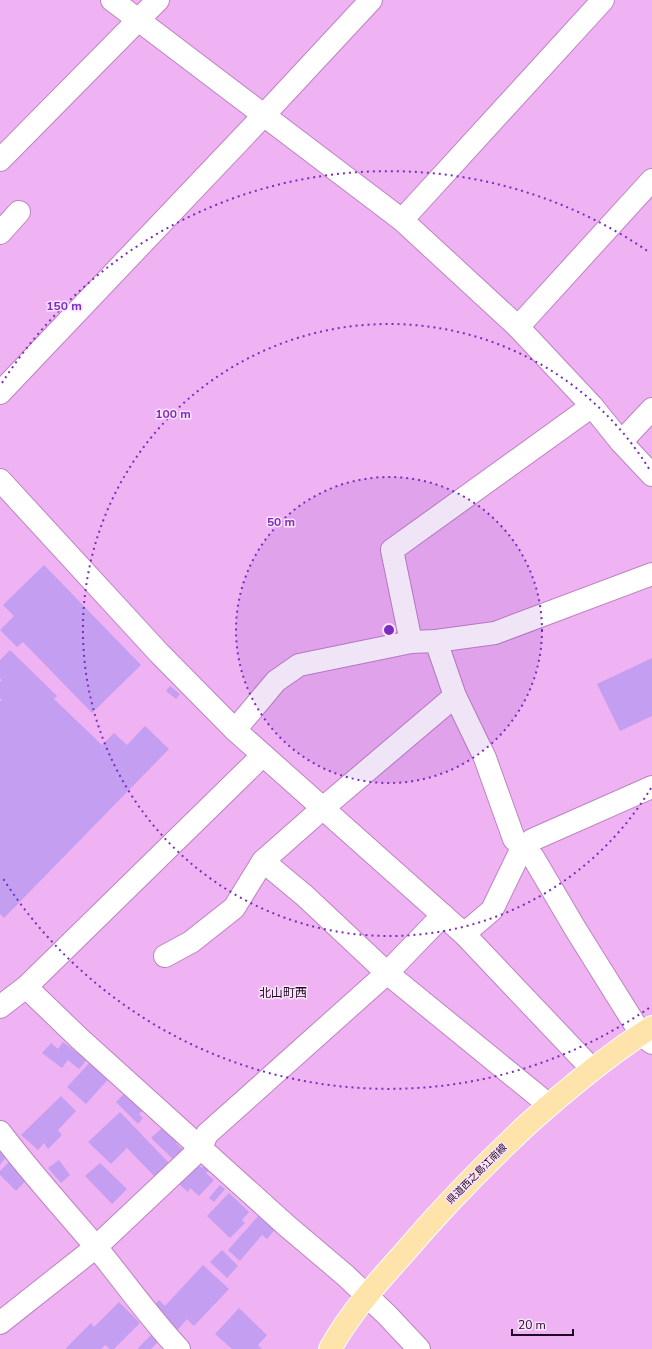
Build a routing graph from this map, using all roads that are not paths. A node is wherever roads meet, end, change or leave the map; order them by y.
1 (112, 0) edge
2 (158, 0) edge
3 (371, 0) edge
4 (603, 0) edge
5 (139, 20) junction
6 (264, 115) junction
7 (0, 160) edge
8 (652, 180) edge
9 (19, 212) dead end
10 (402, 220) junction
11 (0, 233) edge
12 (518, 327) junction
13 (0, 393) edge
14 (592, 406) junction
15 (652, 409) edge
16 (622, 442) junction
17 (652, 475) edge
18 (0, 480) edge
19 (652, 574) edge
20 (436, 641) junction
21 (411, 642) junction
22 (455, 696) junction
23 (235, 730) junction
24 (263, 755) junction
25 (652, 787) edge
26 (323, 808) junction
27 (522, 848) junction
28 (263, 861) junction
29 (443, 915) junction
30 (464, 934) junction
31 (165, 956) dead end
32 (387, 972) junction
33 (26, 986) junction
34 (0, 1007) edge
35 (648, 1035) edge
36 (592, 1069) junction
37 (549, 1105) junction
38 (0, 1132) edge
39 (202, 1148) junction
40 (96, 1247) junction
41 (366, 1296) junction
42 (0, 1323) edge
43 (179, 1349) edge
44 (330, 1349) edge
45 (419, 1349) edge

1 - 5 street
2 - 5 street
3 - 6 street
4 - 10 street
5 - 6 street
5 - 7 street
6 - 10 street
6 - 13 street
8 - 12 street
9 - 11 street
10 - 12 street
12 - 14 street
14 - 16 street
14 - 21 street
15 - 16 street
16 - 17 street
18 - 23 street
19 - 20 street
20 - 21 street
20 - 22 street
21 - 23 street
22 - 26 street
22 - 27 street
23 - 24 street
24 - 26 street
24 - 33 street
25 - 27 street
26 - 28 street
26 - 29 street
27 - 30 street
27 - 35 street
28 - 31 street
28 - 32 street
29 - 30 street
29 - 32 street
30 - 36 street
32 - 37 street
32 - 39 street
33 - 34 street
33 - 39 street
35 - 36 main road, 県道西之島江南線
36 - 37 main road, 県道西之島江南線
37 - 41 main road, 県道西之島江南線
38 - 40 street
39 - 40 street
39 - 41 street
40 - 42 street
40 - 43 street
41 - 44 main road, 県道西之島江南線
41 - 45 street

